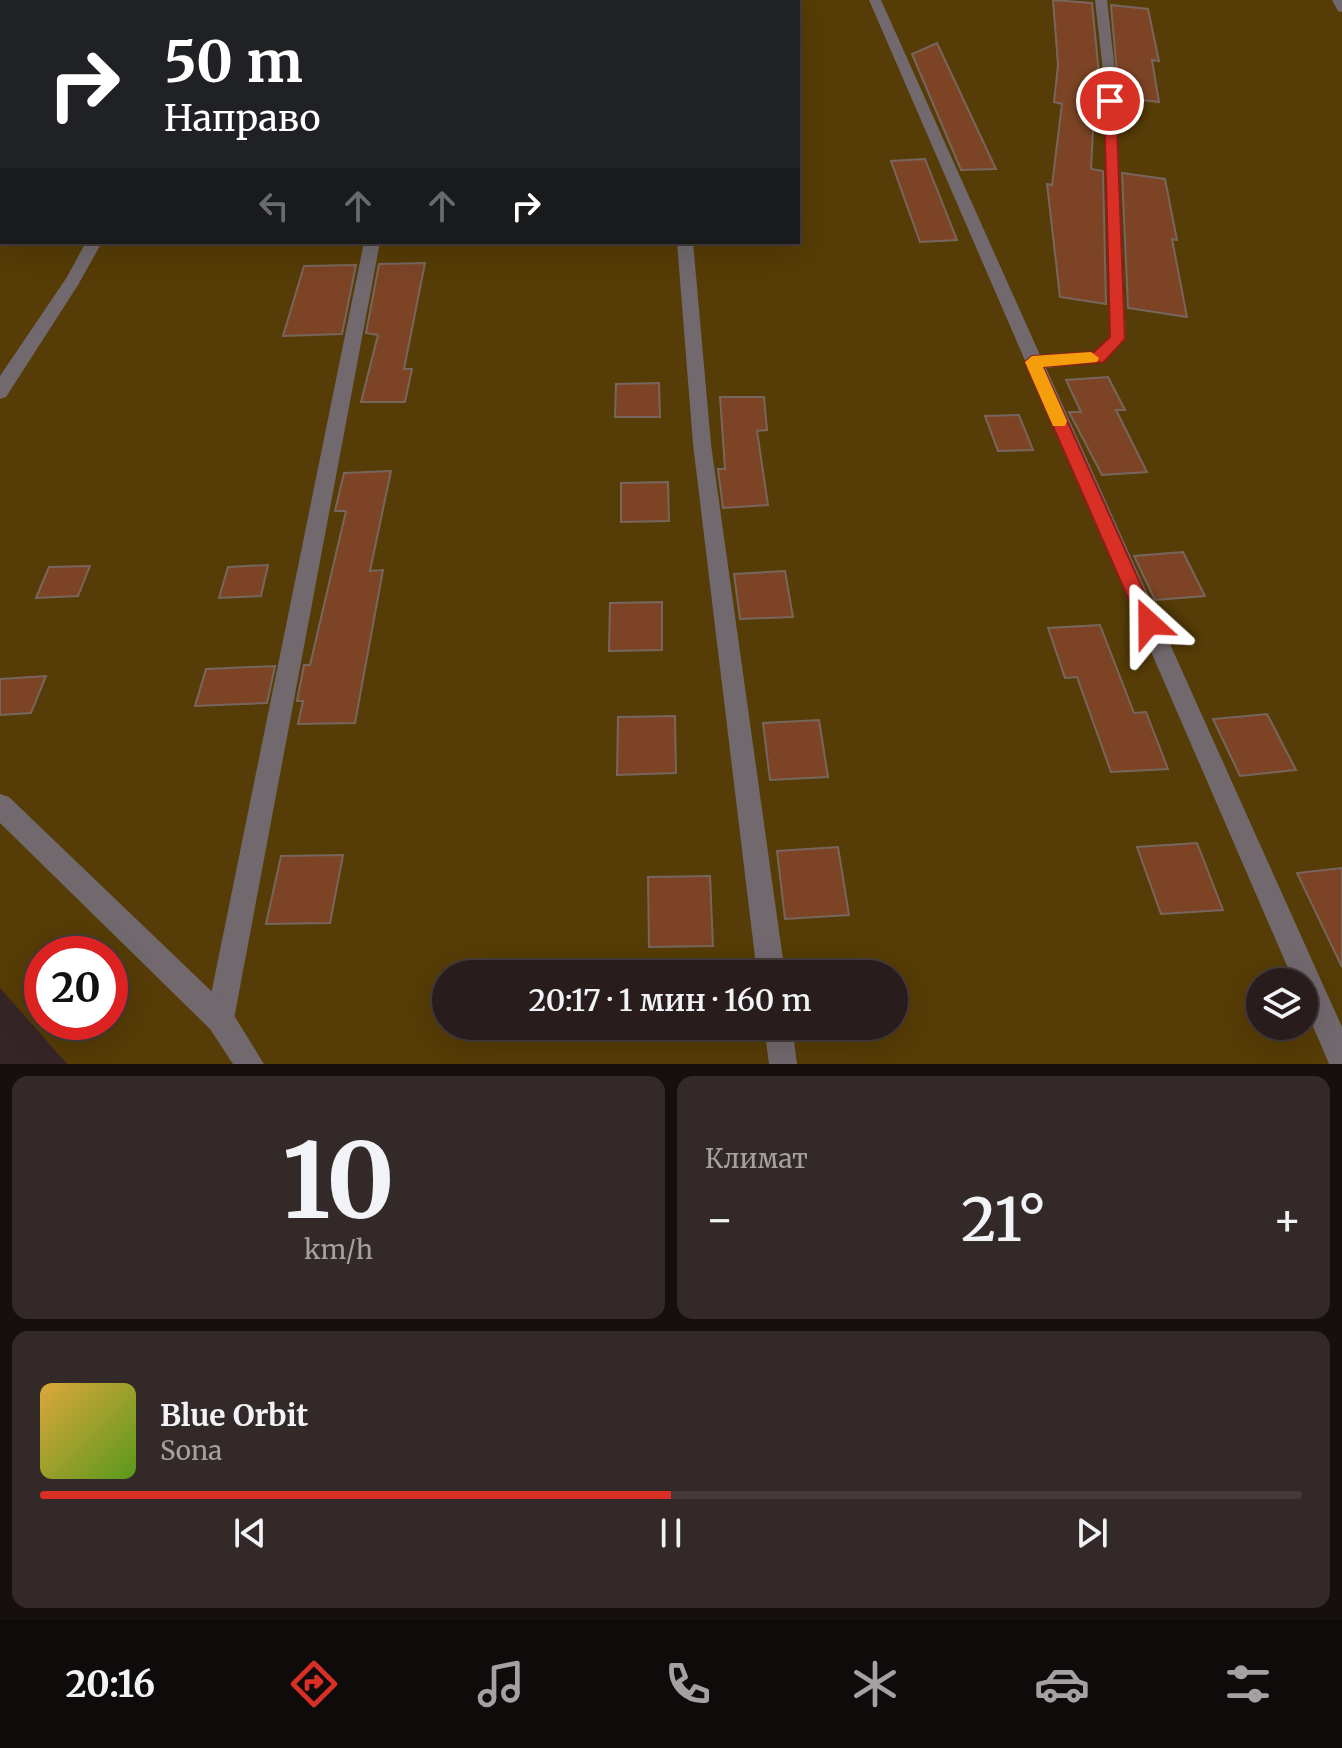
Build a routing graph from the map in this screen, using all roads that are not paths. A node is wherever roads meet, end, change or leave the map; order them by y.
1 (875, 0) edge
2 (1101, 0) edge
3 (1338, 0) edge
4 (1342, 9) edge
5 (93, 244) edge
6 (372, 244) edge
7 (685, 244) edge
8 (1032, 362) junction
9 (0, 392) edge
10 (0, 806) edge
11 (769, 960) edge
12 (220, 1019) junction
13 (780, 1040) edge
14 (1342, 1060) edge
15 (250, 1064) edge
16 (783, 1064) edge

1 - 8 street
2 - 8 street
3 - 4 street
5 - 9 street
6 - 12 street
7 - 11 street
8 - 14 street
10 - 12 street
12 - 15 street
13 - 16 street

